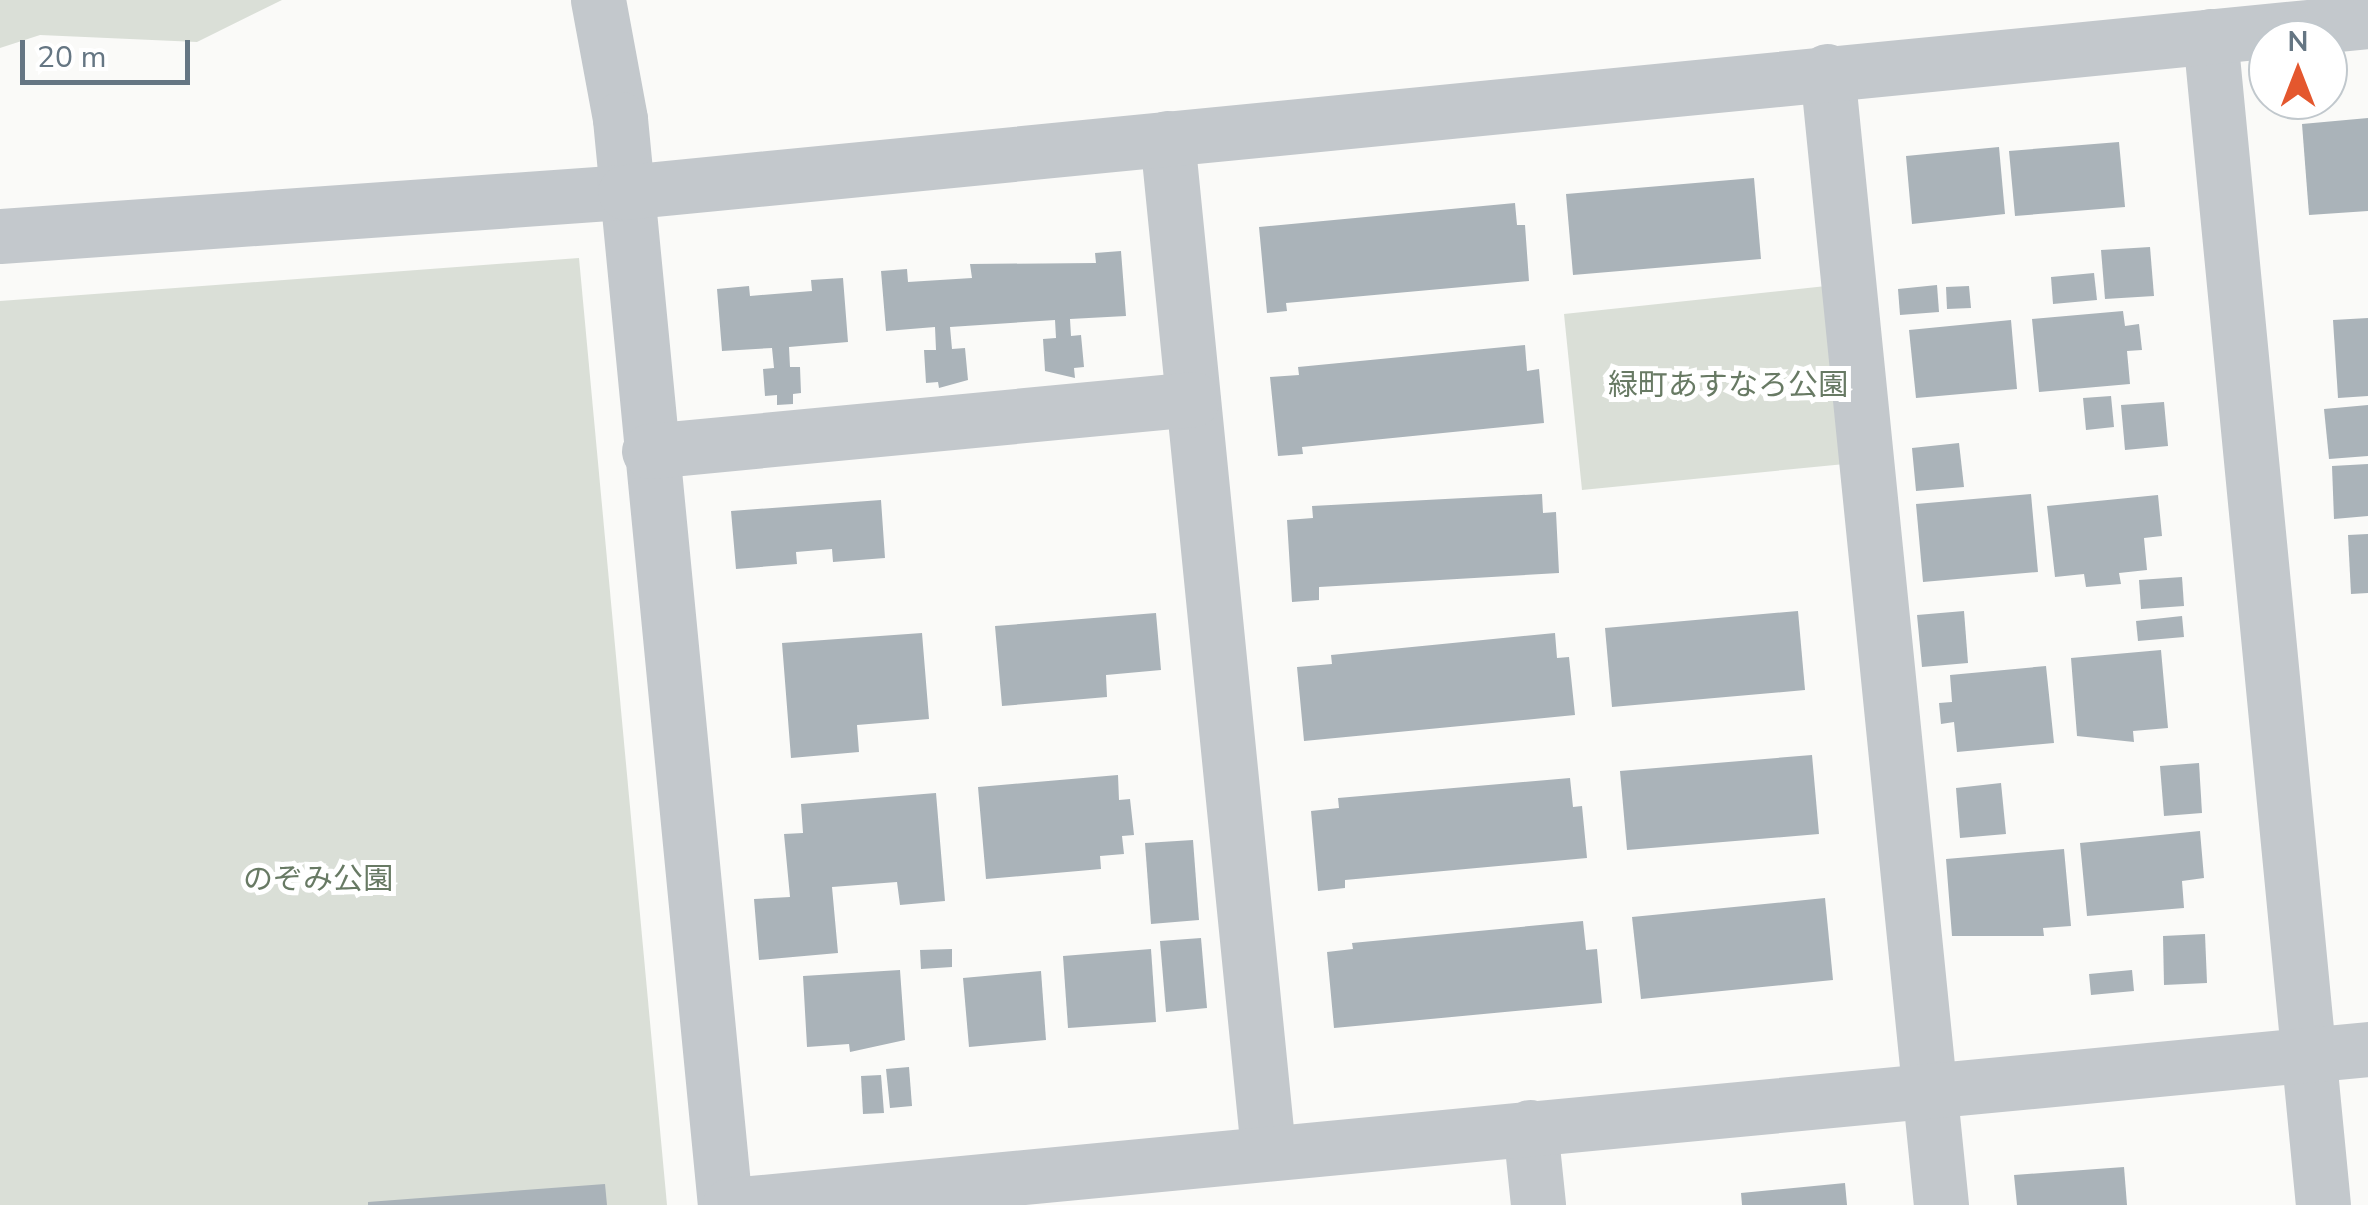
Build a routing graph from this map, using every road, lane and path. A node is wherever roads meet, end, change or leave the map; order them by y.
1 (598, 0) edge
2 (2368, 21) edge
3 (2210, 36) junction
4 (1828, 71) junction
5 (1167, 138) junction
6 (625, 192) junction
7 (0, 236) edge
8 (1193, 399) junction
9 (650, 450) junction
10 (2368, 1049) edge
11 (2309, 1054) junction
12 (1931, 1088) junction
13 (1530, 1127) junction
14 (1268, 1149) junction
15 (1133, 1184) edge
16 (728, 1205) edge
17 (1538, 1205) edge
18 (1941, 1205) edge
19 (2323, 1205) edge

1 - 6 street
2 - 3 street
3 - 4 street
3 - 11 street
4 - 5 street
4 - 12 street
5 - 6 street
5 - 8 street
6 - 7 street
6 - 9 street
8 - 9 street
8 - 14 street
9 - 16 street
10 - 11 street
11 - 12 street
11 - 19 street
12 - 13 street
12 - 18 street
13 - 14 street
13 - 17 street
14 - 15 street
15 - 16 street

